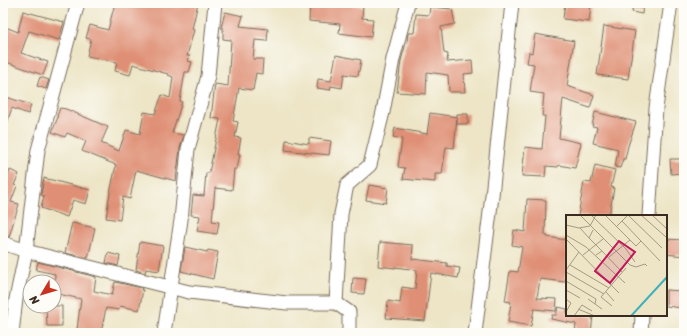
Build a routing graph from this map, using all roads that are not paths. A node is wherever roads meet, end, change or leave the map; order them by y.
1 (78, 3) edge
2 (215, 3) edge
3 (408, 3) edge
4 (512, 3) edge
5 (671, 3) edge
6 (649, 215) edge
7 (3, 242) edge
8 (26, 251) junction
9 (171, 287) junction
10 (336, 303) junction
11 (642, 316) edge
12 (12, 333) edge
13 (164, 333) edge
14 (349, 333) edge
15 (475, 333) edge
16 (641, 333) edge

1 - 8 street
2 - 9 street
3 - 10 street
4 - 15 street
5 - 6 street
7 - 8 street
8 - 9 street
8 - 12 street
9 - 10 street
9 - 13 street
10 - 14 street
11 - 16 street

